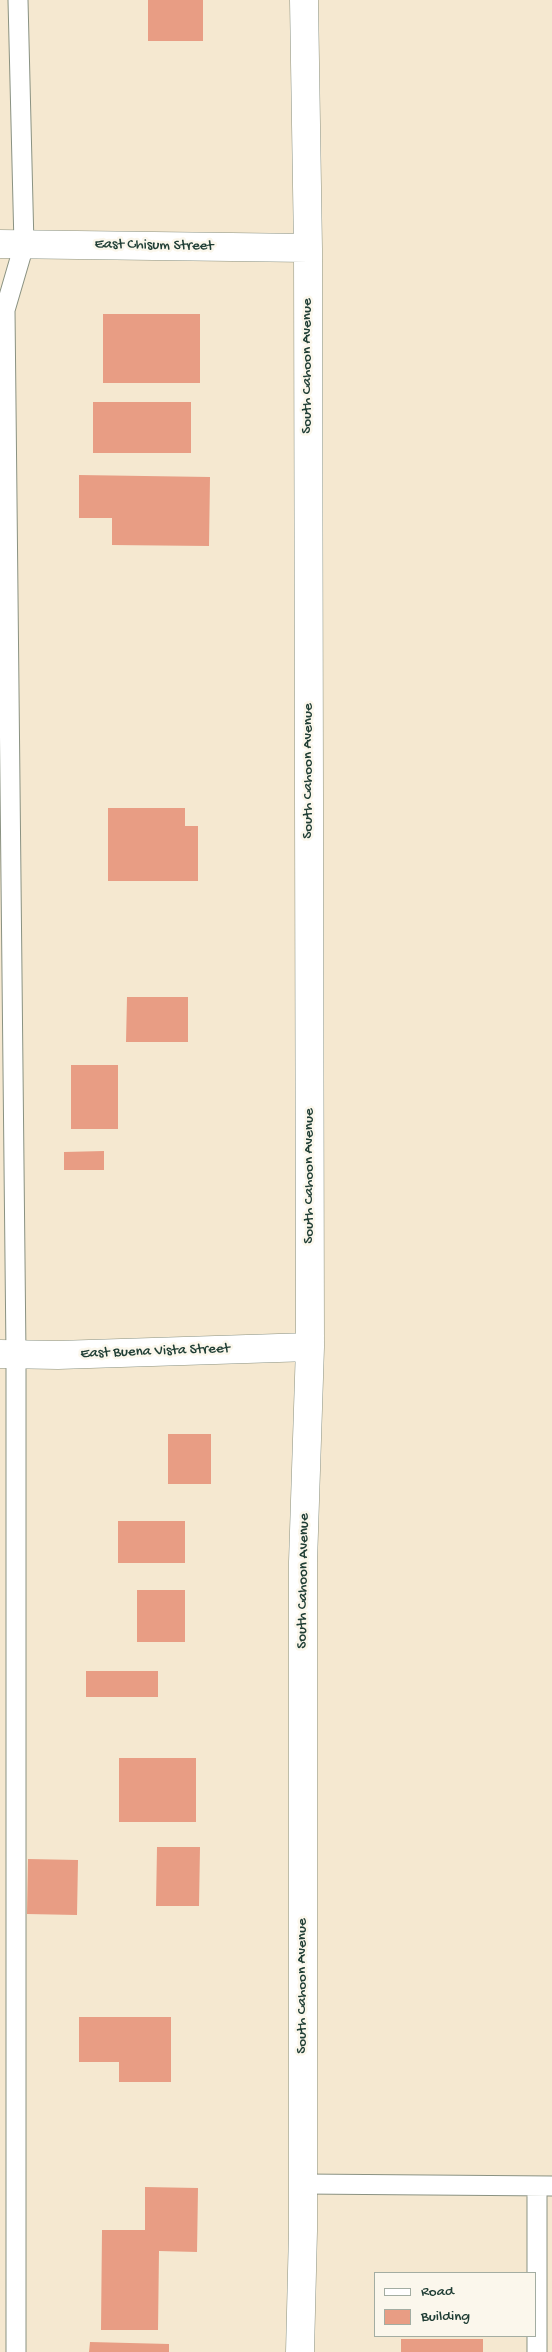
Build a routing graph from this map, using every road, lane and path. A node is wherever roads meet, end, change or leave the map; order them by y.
1 (18, 0) edge
2 (304, 0) edge
3 (12, 244) edge
4 (308, 248) junction
5 (310, 1347) junction
6 (8, 1354) edge
7 (303, 2184) junction
8 (545, 2186) edge
9 (16, 2352) edge
10 (300, 2352) edge
11 (538, 2352) edge

1 - 3 lane
2 - 4 street, South Cahoon Avenue
3 - 4 street, East Chisum Street
3 - 6 lane
4 - 5 street, South Cahoon Avenue
5 - 6 street, East Buena Vista Street
5 - 7 street, South Cahoon Avenue
6 - 9 lane
7 - 8 lane
7 - 10 street, South Cahoon Avenue
8 - 11 lane

